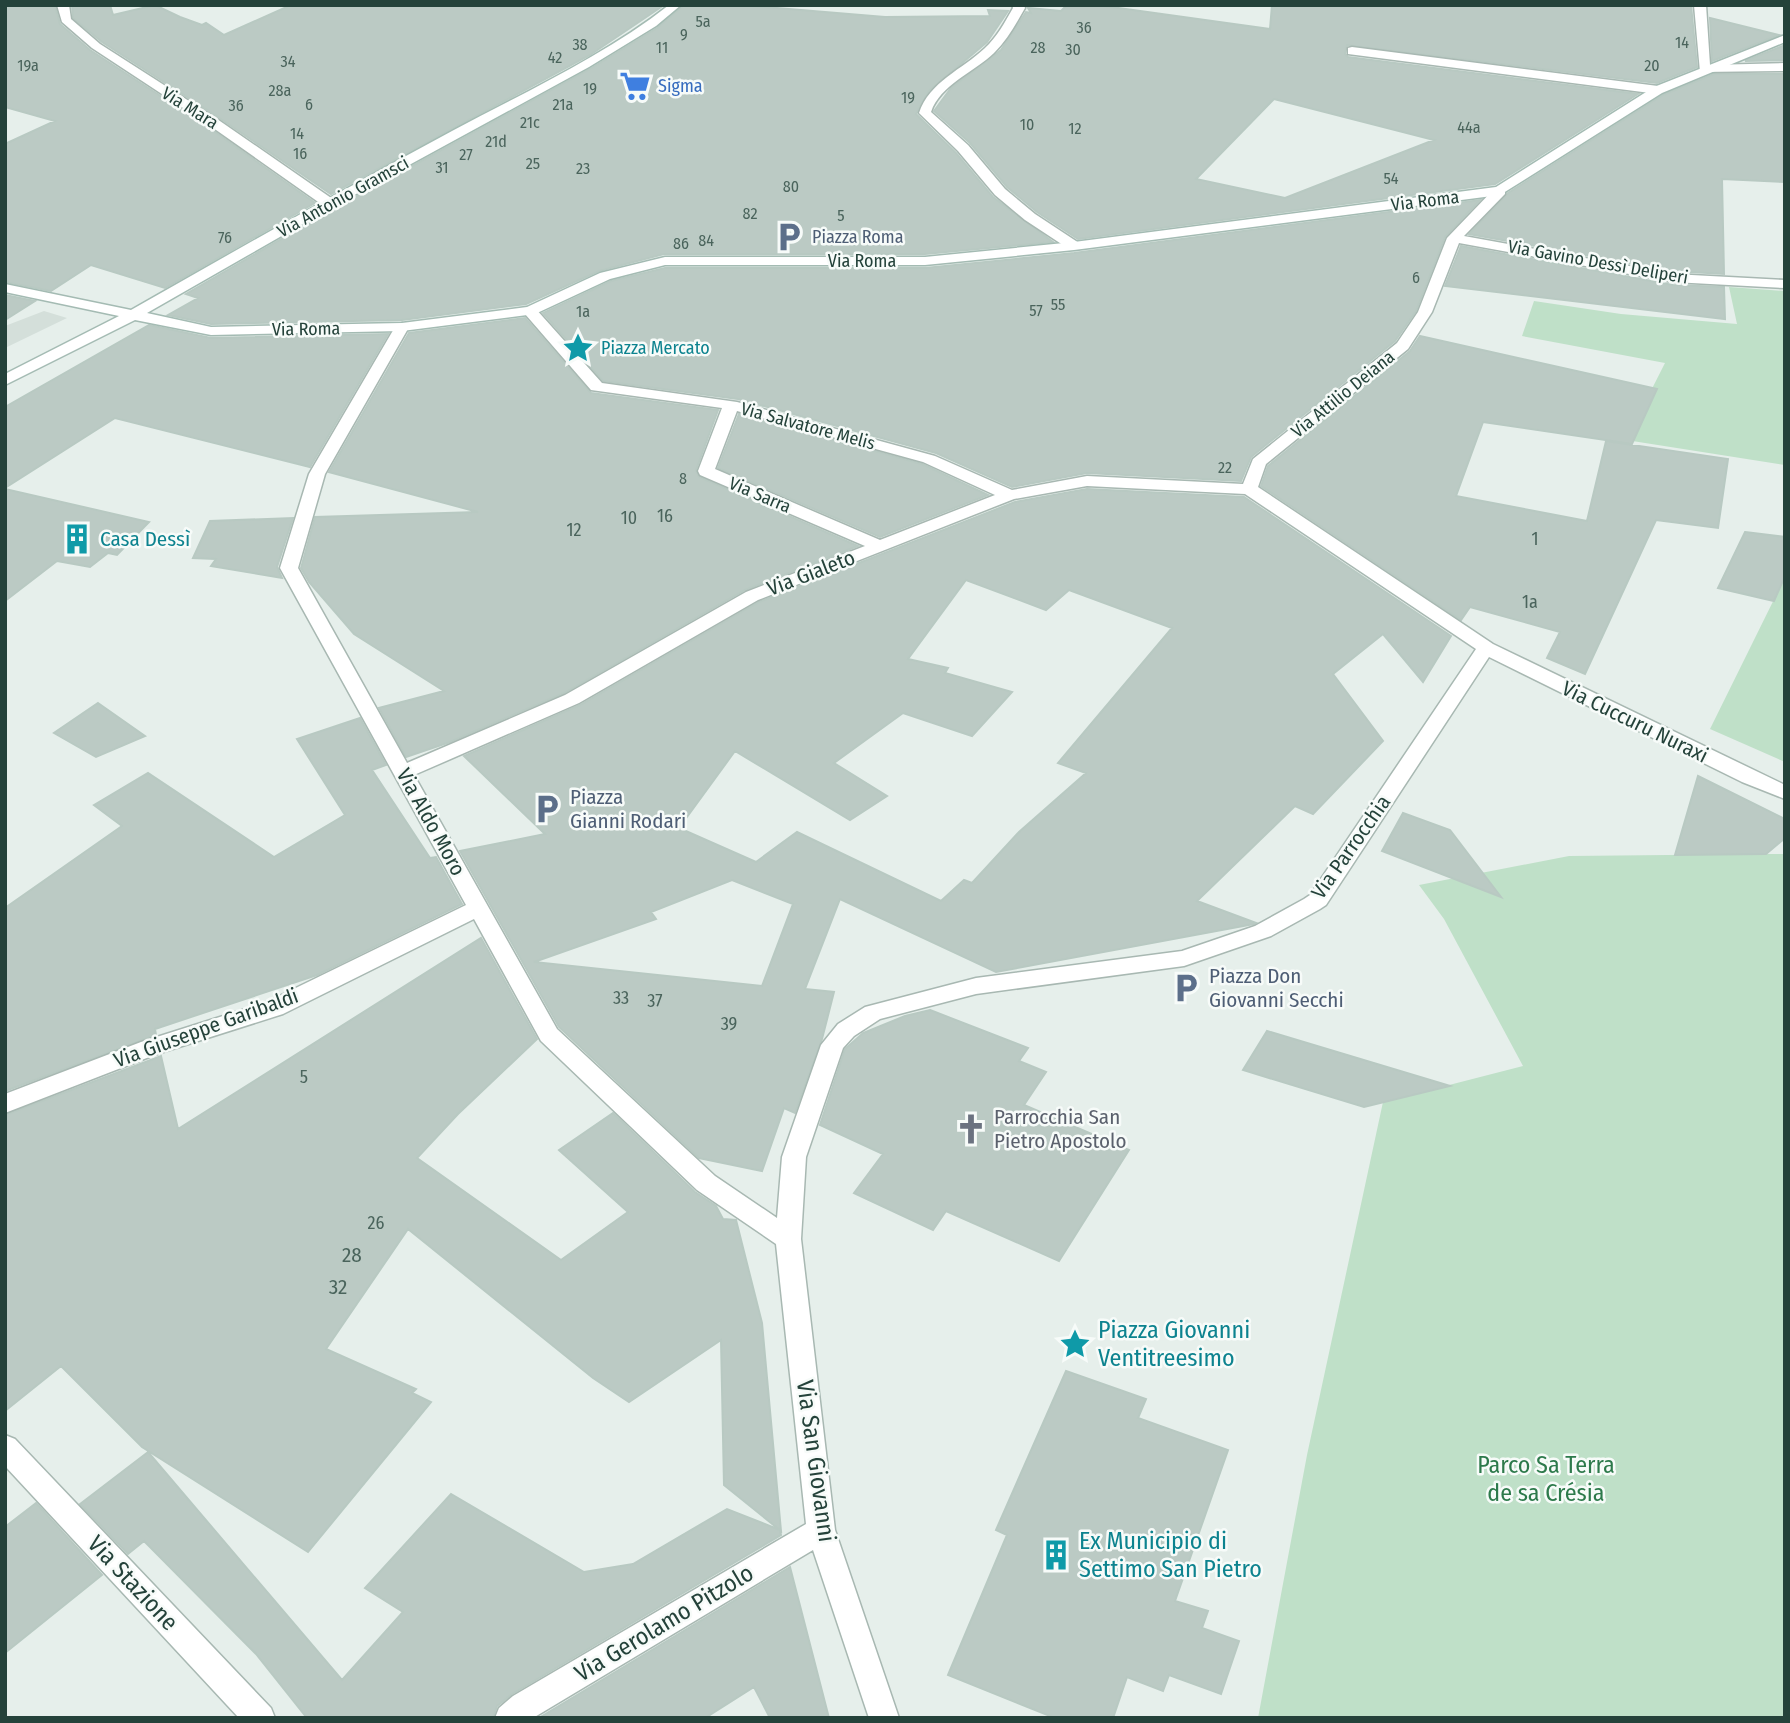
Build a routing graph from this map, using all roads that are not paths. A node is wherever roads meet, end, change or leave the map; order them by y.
1 (63, 5) edge
2 (676, 5) edge
3 (1018, 5) edge
4 (1700, 5) edge
5 (1785, 38) edge
6 (1352, 51) dead end
7 (1785, 67) edge
8 (1704, 69) junction
9 (1658, 90) junction
10 (1500, 191) junction
11 (329, 203) junction
12 (1454, 237) junction
13 (1074, 246) junction
14 (1785, 284) edge
15 (5, 288) edge
16 (530, 311) junction
17 (131, 316) junction
18 (402, 327) junction
19 (5, 380) edge
20 (730, 404) junction
21 (1249, 489) junction
22 (1010, 495) junction
23 (880, 546) junction
24 (1486, 649) junction
25 (403, 772) junction
26 (1785, 793) edge
27 (479, 908) junction
28 (5, 1104) edge
29 (789, 1239) junction
30 (5, 1447) edge
31 (821, 1530) junction
32 (260, 1718) edge
33 (510, 1718) edge
34 (884, 1718) edge

1 - 11 street, Via Mara
2 - 11 street, Via Antonio Gramsci
3 - 13 street
4 - 8 street
5 - 8 street, Via Roma
6 - 9 street
7 - 8 street
8 - 9 street, Via Roma
9 - 10 street, Via Roma
10 - 12 street, Via Attilio Deiana
10 - 13 street, Via Roma
11 - 17 street, Via Antonio Gramsci
12 - 14 street, Via Gavino Dessì Deliperi
12 - 21 street, Via Attilio Deiana
13 - 16 street, Via Roma
15 - 17 street, Via Roma
16 - 18 street, Via Roma
16 - 20 street, Via Salvatore Melis
17 - 18 street, Via Roma
17 - 19 street, Via Antonio Gramsci
18 - 25 street, Via Aldo Moro
20 - 22 street, Via Salvatore Melis
20 - 23 street, Via Sarra
21 - 22 street, Via Gialeto
21 - 24 street
22 - 23 street, Via Gialeto
23 - 25 street, Via Gialeto
24 - 26 street, Via Cuccuru Nuraxi
24 - 29 street, Via Parrocchia
25 - 27 street, Via Aldo Moro
27 - 28 street, Via Giuseppe Garibaldi
27 - 29 street, Via Aldo Moro
29 - 31 street, Via San Giovanni
30 - 32 street, Via Stazione
31 - 33 street, Via Gerolamo Pitzolo
31 - 34 street, Via San Giovanni

